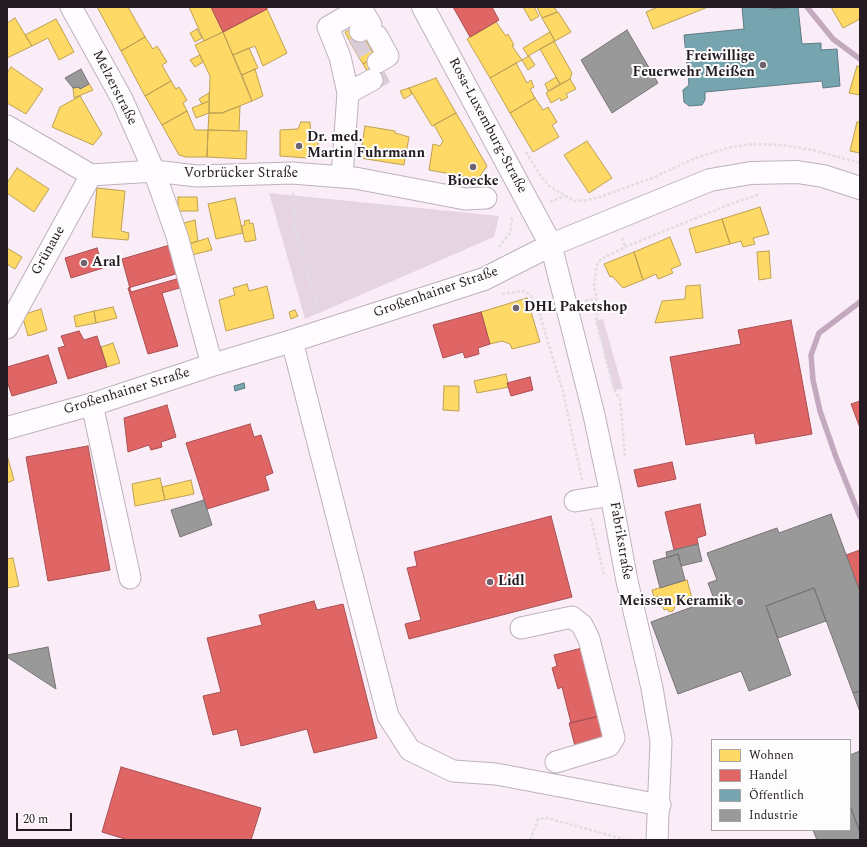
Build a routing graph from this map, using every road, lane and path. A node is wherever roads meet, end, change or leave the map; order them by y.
1 (71, 7) edge
2 (423, 7) edge
3 (358, 34) edge
4 (347, 87) junction
5 (7, 126) edge
6 (154, 172) junction
7 (292, 173) junction
8 (91, 175) junction
9 (342, 177) junction
10 (860, 188) edge
11 (762, 194) dead end
12 (486, 198) dead end
13 (511, 214) dead end
14 (552, 245) junction
15 (498, 248) dead end
16 (516, 292) dead end
17 (7, 328) edge
18 (325, 331) junction
19 (292, 342) junction
20 (212, 365) junction
21 (92, 404) junction
22 (7, 428) edge
23 (625, 456) dead end
24 (611, 495) junction
25 (581, 500) junction
26 (130, 578) dead end
27 (606, 583) dead end
28 (521, 628) dead end
29 (556, 762) dead end
30 (660, 805) junction
31 (530, 840) edge
32 (627, 840) edge
33 (657, 840) edge

1 - 6 street, Melzerstraße
2 - 14 main road, Rosa-Luxemburg-Straße
3 - 4 street
3 - 4 street
4 - 9 street
5 - 8 street
6 - 7 street, Vorbrücker Straße
6 - 8 street, Vorbrücker Straße
6 - 20 street, Melzerstraße
7 - 9 street, Vorbrücker Straße
7 - 18 path
8 - 17 street, Grünaue
9 - 12 street, Vorbrücker Straße
10 - 14 main road, Großenhainer Straße
11 - 23 path
13 - 15 path
14 - 18 main road, Großenhainer Straße
14 - 24 street, Fabrikstraße
16 - 25 path
18 - 19 main road, Großenhainer Straße
19 - 20 main road, Großenhainer Straße
19 - 30 street
20 - 21 main road, Großenhainer Straße
21 - 22 main road, Großenhainer Straße
21 - 26 street
24 - 25 street
24 - 30 street, Fabrikstraße
25 - 27 path
28 - 29 street
30 - 33 street, Fabrikstraße
31 - 32 path

